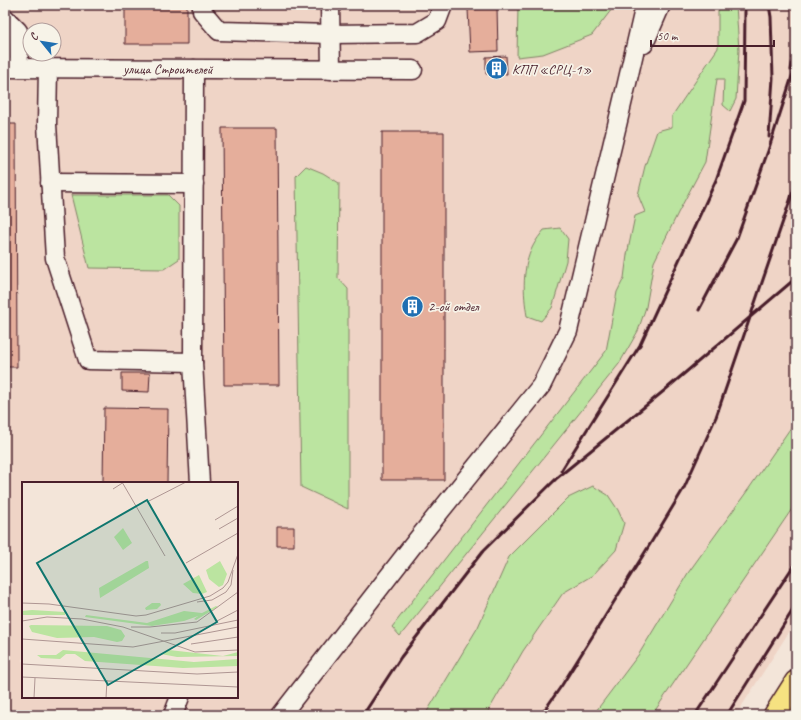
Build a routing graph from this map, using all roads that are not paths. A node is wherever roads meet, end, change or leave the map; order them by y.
1 (202, 5) edge
2 (330, 5) edge
3 (443, 5) edge
4 (645, 5) edge
5 (661, 5) edge
6 (5, 18) edge
7 (331, 34) junction
8 (12, 68) edge
9 (48, 68) junction
10 (194, 69) junction
11 (331, 70) junction
12 (413, 70) dead end
13 (627, 83) junction
14 (50, 183) junction
15 (194, 184) junction
16 (193, 362) junction
17 (200, 482) edge
18 (796, 682) edge
19 (180, 698) edge
20 (779, 714) edge
21 (173, 715) edge
22 (281, 715) edge

1 - 7 street
2 - 7 street
3 - 7 street
4 - 13 street
5 - 13 street
6 - 8 street
7 - 11 street
8 - 9 street, улица Строителей
9 - 10 street, улица Строителей
9 - 14 street
10 - 11 street, улица Строителей
10 - 15 street
11 - 12 street, улица Строителей
13 - 22 street
14 - 15 street
14 - 16 street
15 - 16 street
16 - 17 street
18 - 20 main road
19 - 21 street

